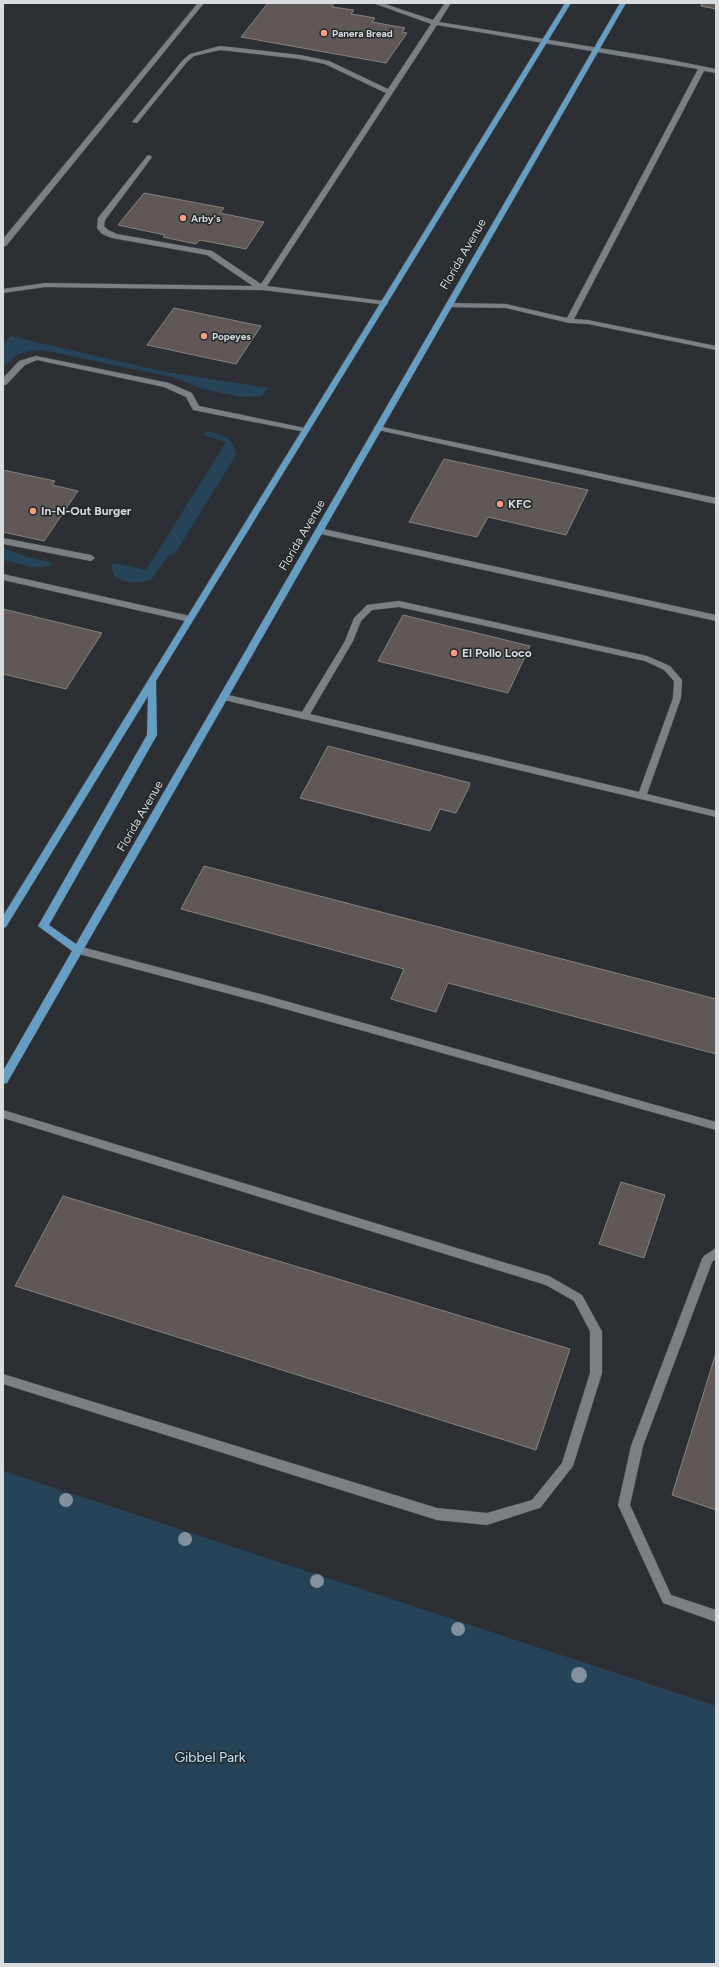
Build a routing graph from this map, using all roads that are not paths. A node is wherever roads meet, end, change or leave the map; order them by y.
1 (201, 3) edge
2 (376, 3) edge
3 (448, 3) edge
4 (568, 3) edge
5 (623, 3) edge
6 (435, 23) junction
7 (544, 41) junction
8 (596, 50) junction
9 (702, 68) junction
10 (716, 71) edge
11 (389, 92) junction
12 (134, 122) dead end
13 (149, 157) dead end
14 (3, 244) edge
15 (262, 288) junction
16 (3, 291) edge
17 (384, 303) junction
18 (449, 305) junction
19 (569, 320) junction
20 (716, 348) edge
21 (3, 383) edge
22 (378, 428) junction
23 (305, 430) junction
24 (716, 501) edge
25 (319, 531) junction
26 (3, 541) edge
27 (91, 558) dead end
28 (3, 576) edge
29 (190, 618) junction
30 (716, 618) edge
31 (152, 680) junction
32 (224, 697) junction
33 (306, 715) junction
34 (642, 796) junction
35 (716, 814) edge
36 (3, 924) edge
37 (78, 950) junction
38 (3, 1080) edge
39 (3, 1114) edge
40 (716, 1126) edge
41 (716, 1253) edge
42 (3, 1379) edge
43 (716, 1616) edge

1 - 14 lane
2 - 6 lane
3 - 6 lane
4 - 7 main road
5 - 8 main road, Florida Avenue
6 - 7 lane
6 - 11 lane
7 - 8 lane
7 - 17 main road
8 - 9 lane
8 - 18 main road, Florida Avenue
9 - 10 lane
9 - 19 lane
11 - 12 lane
11 - 15 lane
13 - 15 lane
15 - 16 lane
15 - 17 lane
17 - 23 main road
18 - 19 lane
18 - 22 main road, Florida Avenue
19 - 20 lane
21 - 23 lane
22 - 24 lane
22 - 25 main road, Florida Avenue
23 - 29 main road
25 - 30 lane
25 - 32 main road, Florida Avenue
26 - 27 lane
28 - 29 lane
29 - 31 main road
31 - 36 main road
31 - 37 main road
32 - 33 lane
32 - 37 main road, Florida Avenue
33 - 34 lane
33 - 34 lane
34 - 35 lane
37 - 38 main road, Florida Avenue
37 - 40 lane
39 - 42 lane
41 - 43 lane

